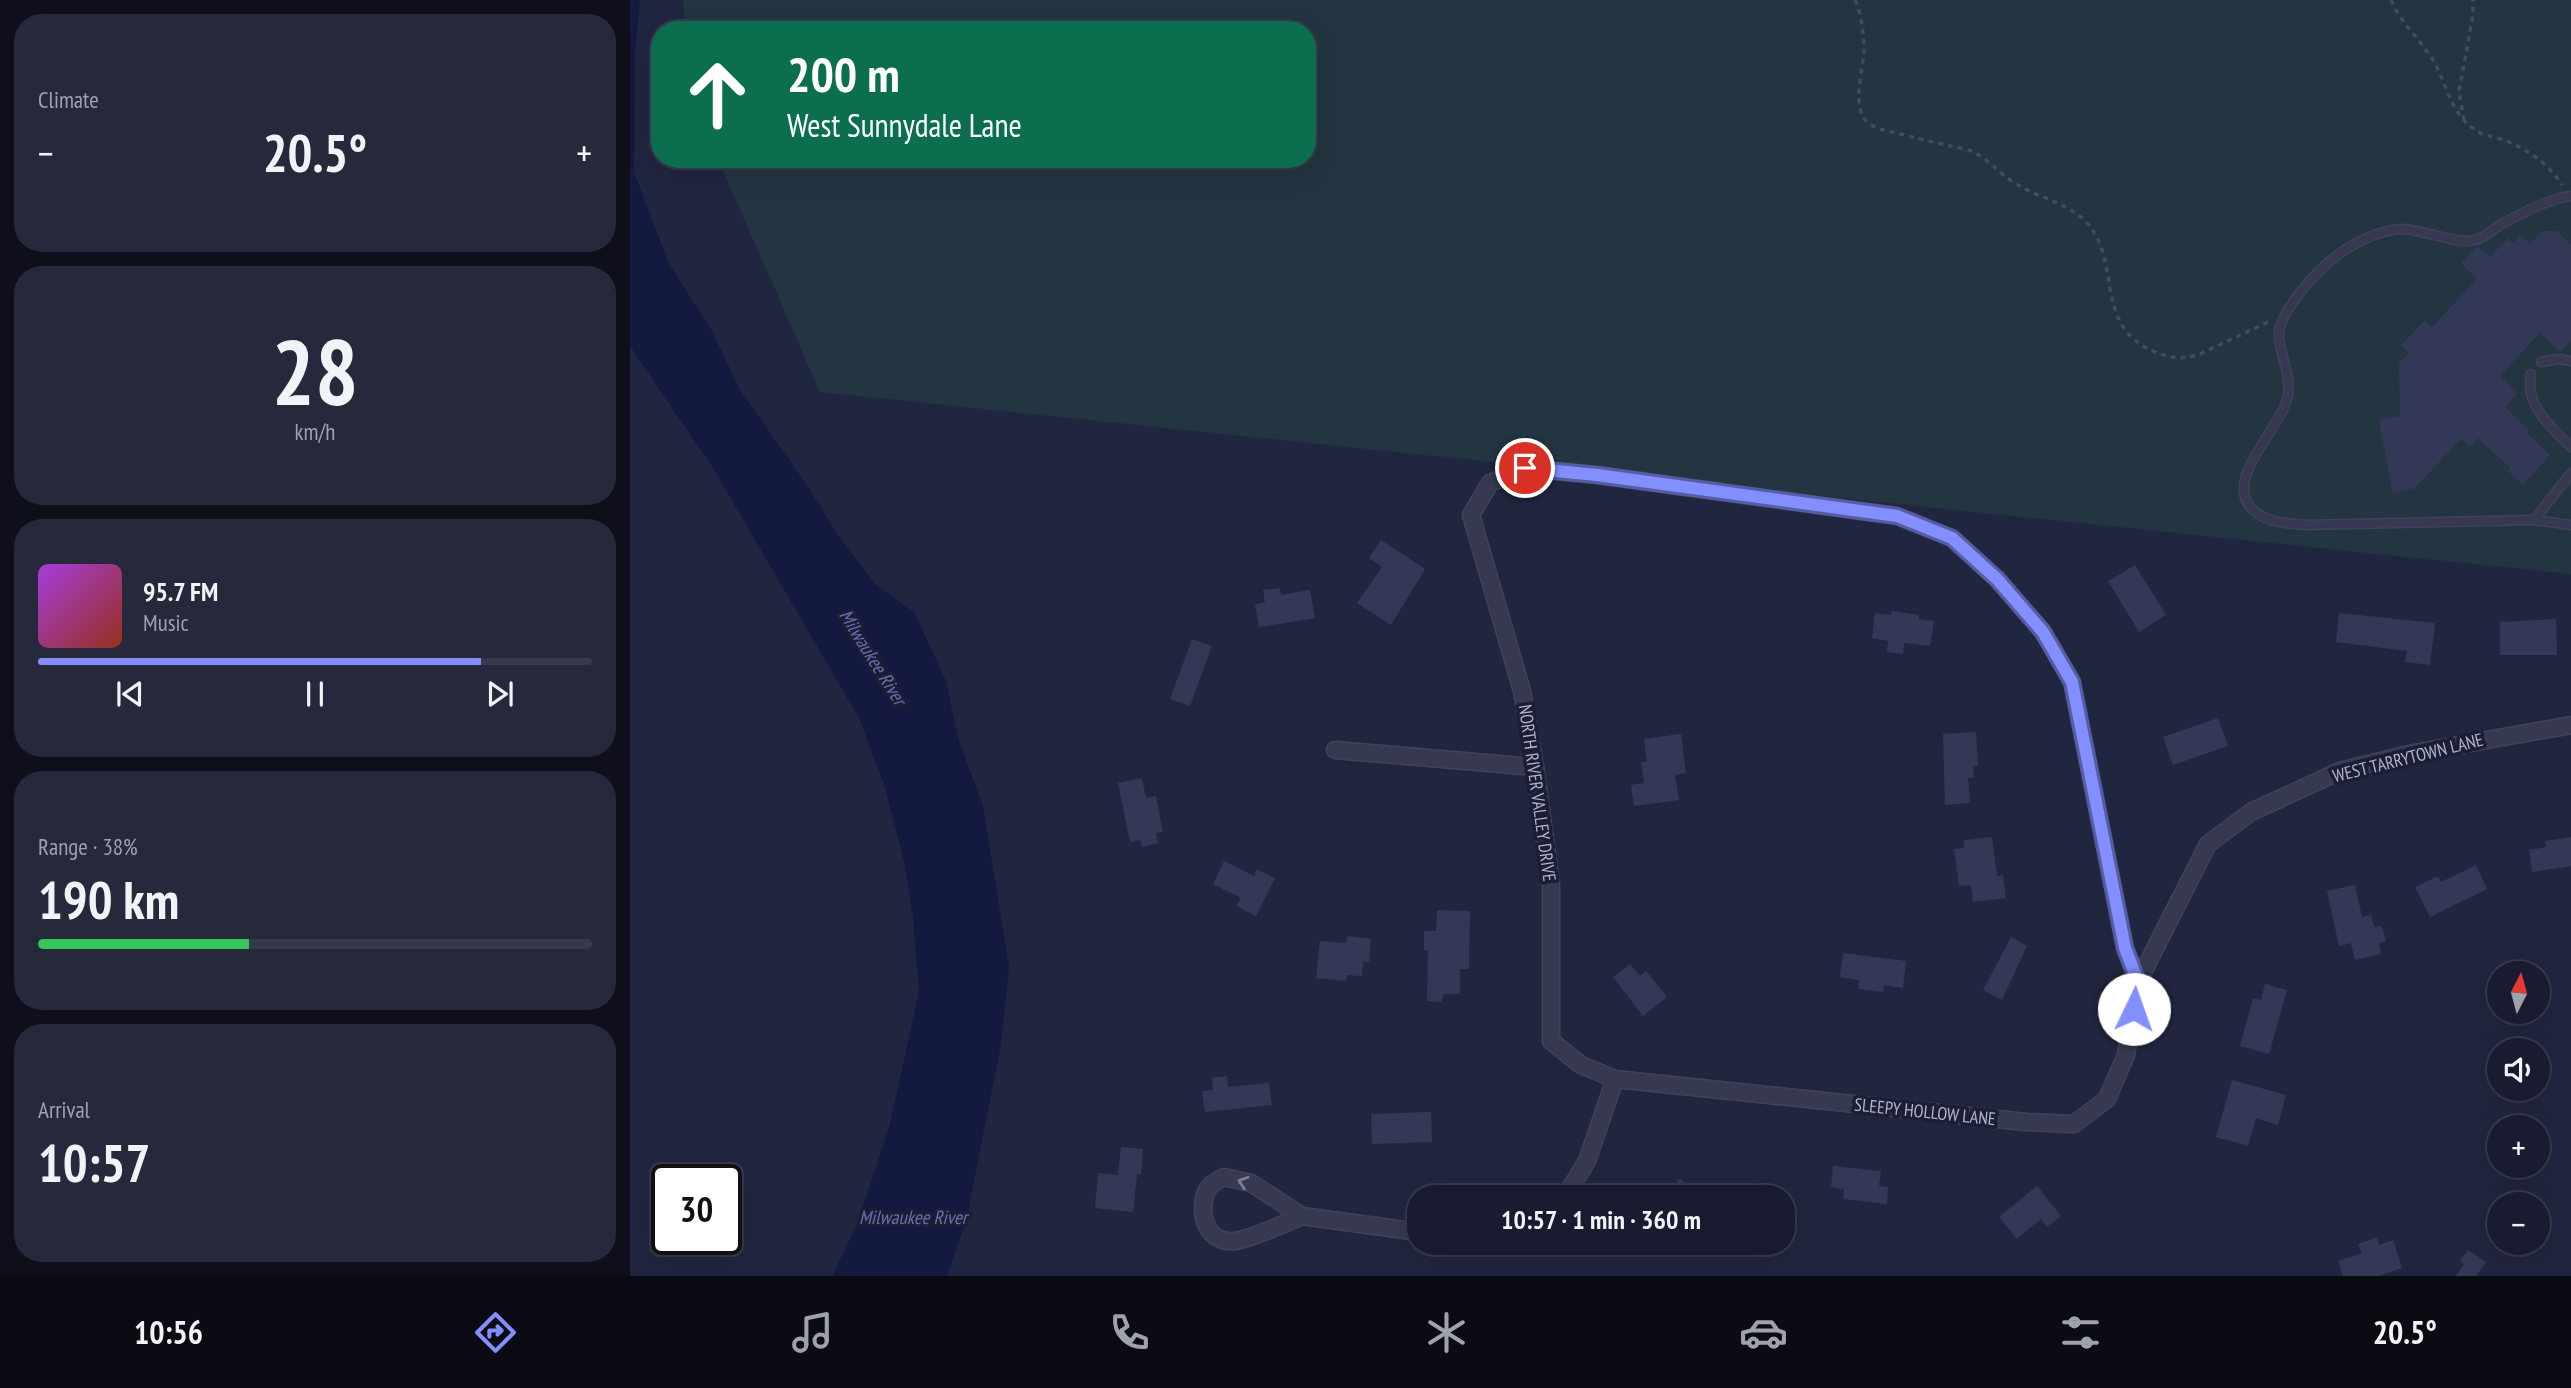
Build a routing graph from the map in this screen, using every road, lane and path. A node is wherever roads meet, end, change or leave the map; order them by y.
1 (1855, 0) edge
2 (2390, 0) edge
3 (2473, 0) edge
4 (2465, 122) junction
5 (2570, 196) edge
6 (2282, 321) junction
7 (2571, 361) edge
8 (2541, 362) dead end
9 (2531, 374) dead end
10 (2571, 447) edge
11 (2570, 476) edge
12 (2534, 520) junction
13 (2571, 525) edge
14 (2571, 725) edge
15 (1335, 750) dead end
16 (1535, 767) junction
17 (2138, 982) junction
18 (1615, 1079) junction
19 (1572, 1185) edge
20 (1302, 1216) junction
21 (1407, 1230) edge

1 - 6 path
2 - 4 path
3 - 4 path
4 - 5 path
5 - 6 lane
6 - 12 lane
7 - 8 lane
9 - 10 lane
11 - 12 lane
12 - 13 lane
14 - 17 street, WEST TARRYTOWN LANE
15 - 16 street
16 - 17 street, NORTH RIVER VALLEY DRIVE
16 - 18 street, NORTH RIVER VALLEY DRIVE
17 - 18 street, SLEEPY HOLLOW LANE
18 - 19 street
20 -> 20 street
20 - 21 street

